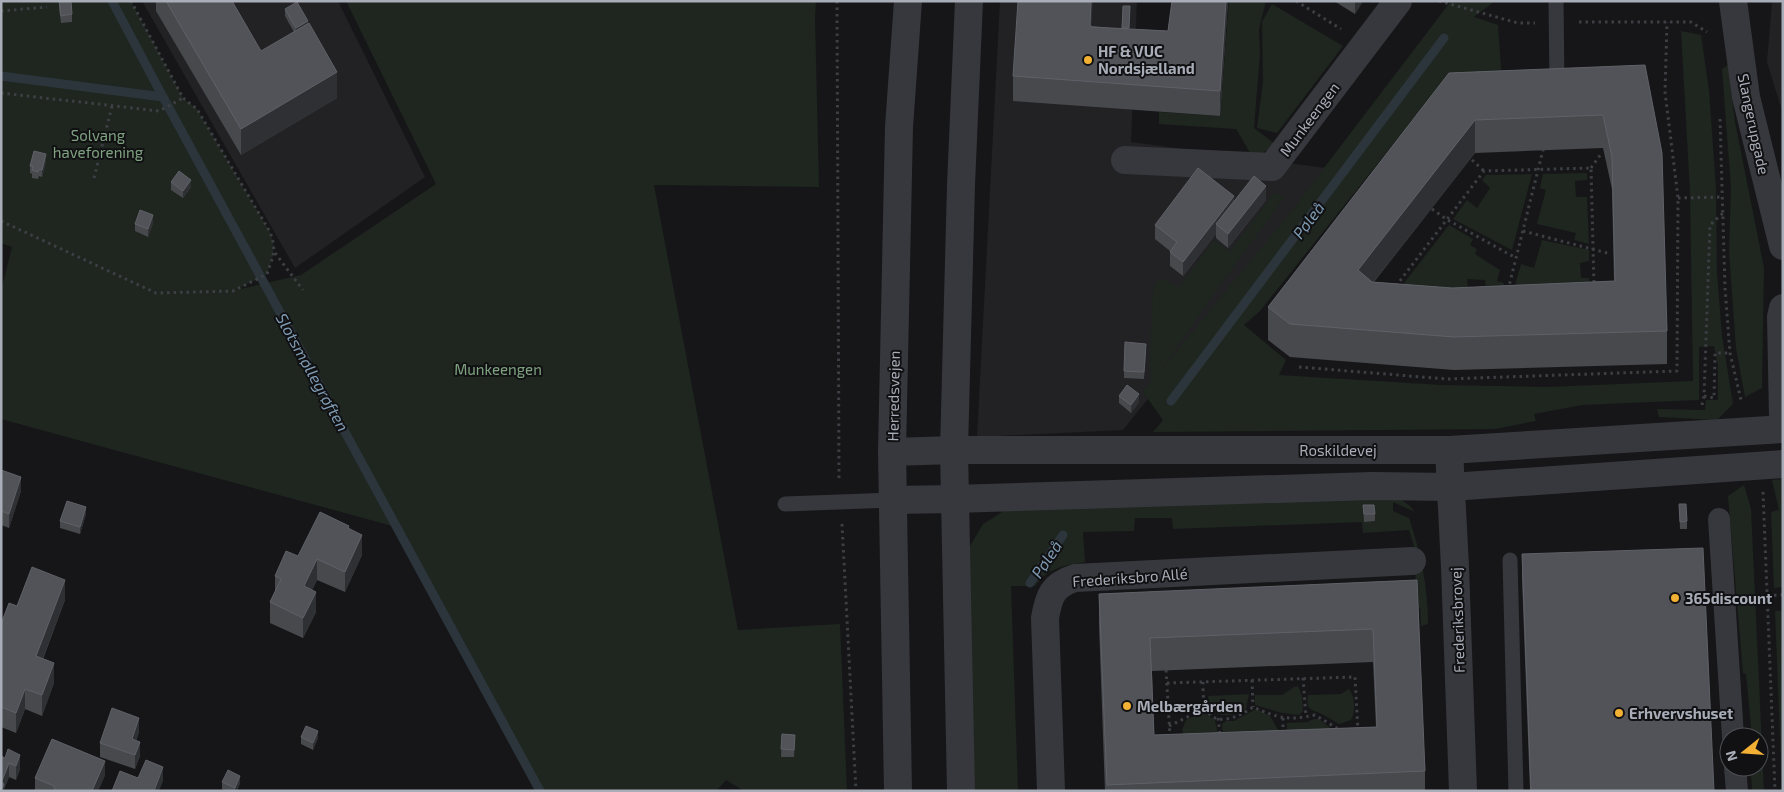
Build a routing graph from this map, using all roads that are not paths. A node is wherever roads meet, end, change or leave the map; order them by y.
1 (908, 1) edge
2 (969, 1) edge
3 (1398, 1) edge
4 (1556, 1) edge
5 (1726, 2) edge
6 (1557, 100) edge
7 (1125, 160) dead end
8 (1783, 246) edge
9 (1783, 308) edge
10 (1783, 417) edge
11 (1783, 429) edge
12 (954, 450) junction
13 (1449, 450) junction
14 (892, 452) junction
15 (1783, 464) edge
16 (1451, 487) junction
17 (893, 500) junction
18 (954, 500) junction
19 (785, 504) dead end
20 (1719, 518) dead end
21 (1510, 560) dead end
22 (1412, 561) dead end
23 (1732, 727) edge
24 (1736, 777) edge
25 (898, 791) edge
26 (961, 791) edge
27 (1051, 791) edge
28 (1463, 791) edge
29 (1516, 791) edge
30 (1737, 791) edge

1 - 14 street, Herredsvejen
2 - 12 street
3 - 7 street, Munkeengen
4 - 6 lane
5 - 8 street, Slangerupgade
9 - 10 street
11 - 13 street, Roskildevej
12 - 13 street, Roskildevej
12 - 14 street, Roskildevej
12 - 18 street
13 - 16 street, Frederiksbrovej
14 - 17 street, Herredsvejen
15 - 16 street
16 - 18 street
16 - 28 street, Frederiksbrovej
17 - 18 street
17 - 19 lane
17 - 25 street, Herredsvejen
18 - 26 street
20 - 23 street
21 - 29 lane
22 - 27 street, Frederiksbro Allé
24 - 30 street

